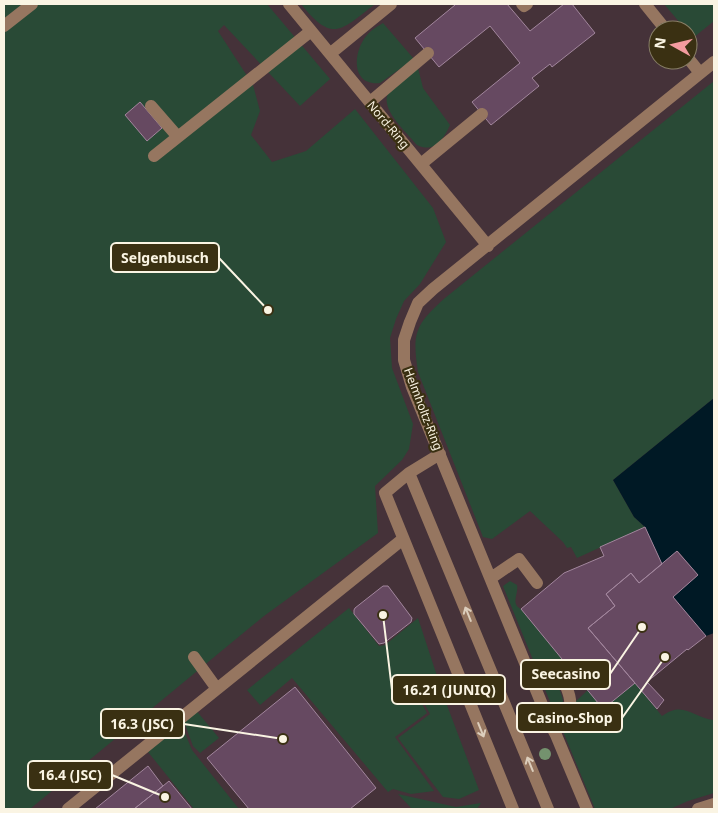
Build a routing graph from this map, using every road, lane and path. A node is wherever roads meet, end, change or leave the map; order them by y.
1 (32, 4) edge
2 (289, 4) edge
3 (391, 4) edge
4 (522, 4) edge
5 (527, 4) edge
6 (645, 4) edge
7 (658, 20) edge
8 (4, 26) edge
9 (312, 31) junction
10 (331, 53) junction
11 (428, 54) dead end
12 (714, 62) edge
13 (698, 70) edge
14 (700, 73) junction
15 (370, 102) junction
16 (151, 106) dead end
17 (482, 114) dead end
18 (178, 137) junction
19 (154, 156) dead end
20 (421, 164) junction
21 (488, 246) junction
22 (440, 454) junction
23 (409, 473) junction
24 (403, 539) junction
25 (491, 578) junction
26 (537, 584) dead end
27 (194, 657) dead end
28 (562, 677) dead end
29 (217, 689) junction
30 (550, 724) junction
31 (714, 804) edge
32 (68, 809) edge
33 (513, 809) edge
34 (548, 809) edge
35 (588, 809) edge
36 (698, 809) edge

1 - 8 street
2 - 9 street, Nord-Ring
3 - 10 street
4 - 5 street
6 - 7 street
9 - 10 street, Nord-Ring
9 - 18 street
10 - 15 street, Nord-Ring
11 - 15 street
12 - 14 street, Helmholtz-Ring
13 - 14 street
14 - 21 street, Helmholtz-Ring
15 - 20 street, Nord-Ring
16 - 18 street
17 - 20 street
18 - 19 street
20 - 21 street, Nord-Ring
21 - 22 street, Helmholtz-Ring
22 - 23 street
22 - 25 street, Helmholtz-Ring
23 - 24 street
34 -> 23 street
24 - 29 street
24 -> 33 street
25 - 26 street
25 - 30 street, Helmholtz-Ring
27 - 29 street
28 - 30 street
29 - 32 street
30 - 35 street, Helmholtz-Ring
31 - 36 street

